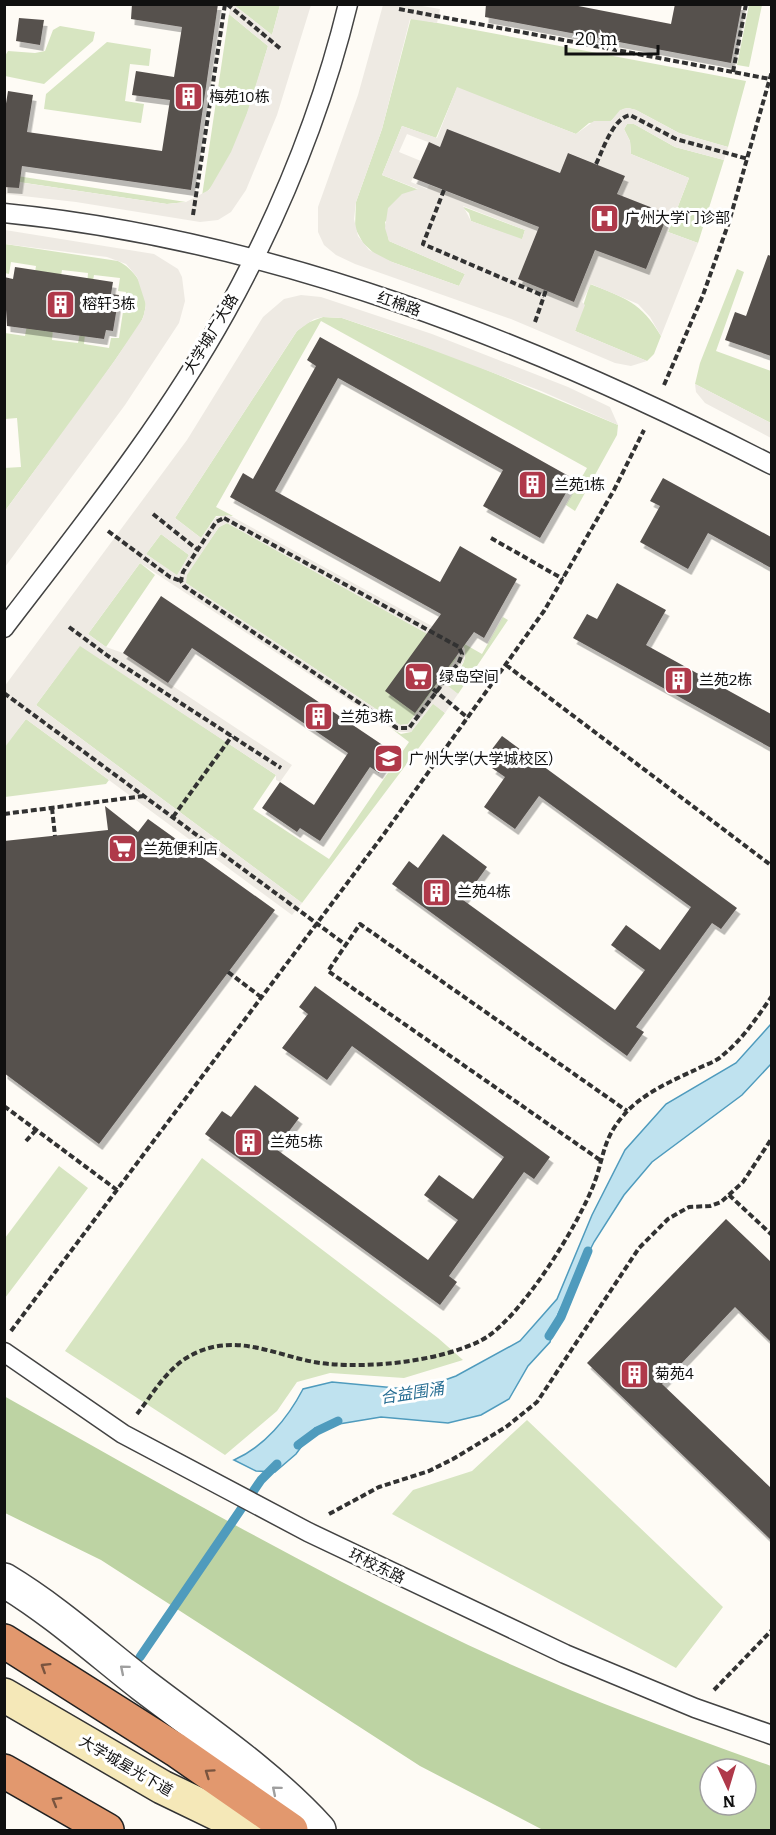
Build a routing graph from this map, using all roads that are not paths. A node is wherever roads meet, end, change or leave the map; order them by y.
1 (348, 4) edge
2 (4, 213) edge
3 (253, 258) junction
4 (771, 465) edge
5 (4, 628) edge
6 (4, 1353) edge
7 (4, 1580) edge
8 (4, 1641) edge
9 (4, 1695) edge
10 (771, 1735) edge
11 (4, 1771) edge
12 (106, 1830) edge
13 (251, 1830) edge
14 (291, 1830) edge
15 (319, 1830) edge

1 - 3 lane, 大学城广大路
2 - 3 lane, 红棉路
3 - 4 lane, 红棉路
3 - 5 lane, 大学城广大路
6 - 10 lane, 环校东路
15 -> 7 street
14 -> 8 highway
9 - 13 main road, 大学城星光下道
12 -> 11 highway

